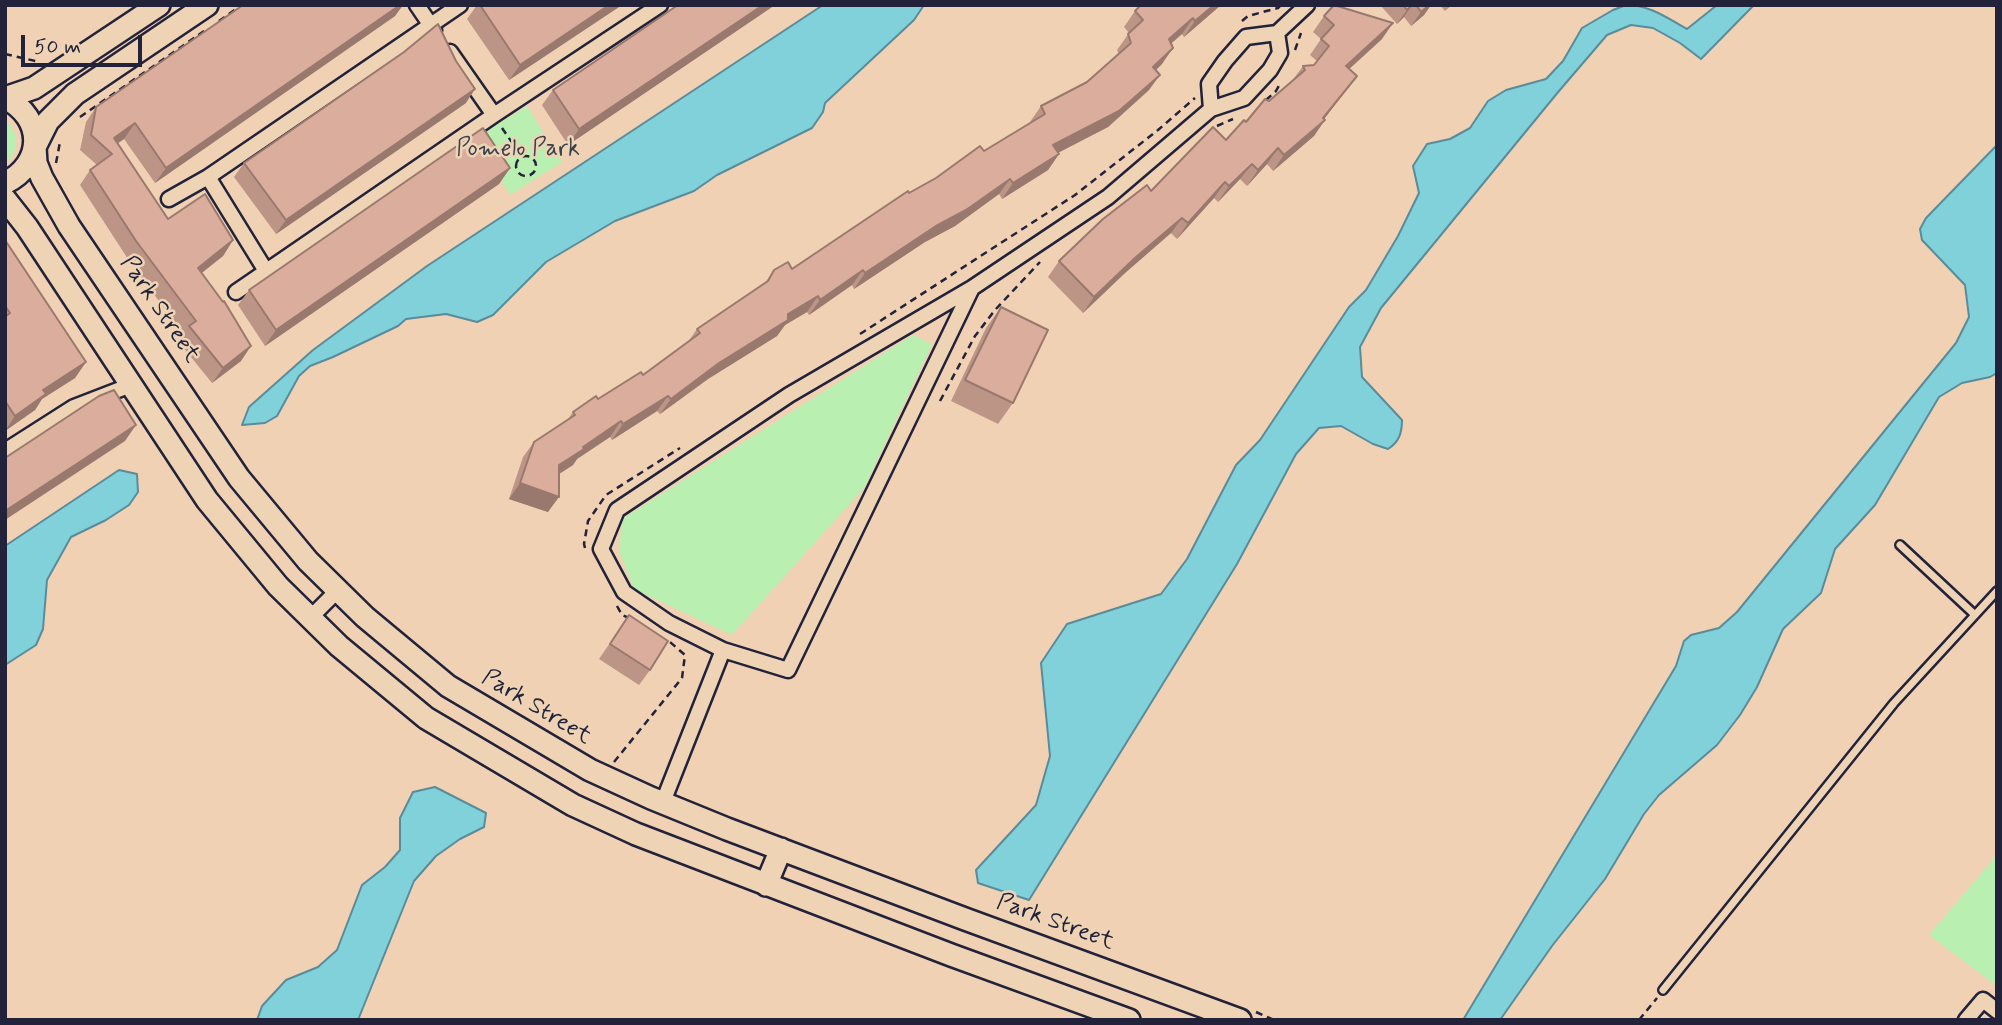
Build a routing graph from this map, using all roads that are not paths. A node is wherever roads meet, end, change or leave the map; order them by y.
1 (159, 5) edge
2 (417, 5) edge
3 (460, 5) edge
4 (660, 5) edge
5 (1307, 5) edge
6 (213, 13) edge
7 (430, 24) junction
8 (1277, 33) junction
9 (5, 98) edge
10 (1211, 109) junction
11 (494, 116) junction
12 (35, 147) junction
13 (208, 177) junction
14 (5, 183) edge
15 (5, 199) edge
16 (169, 199) dead end
17 (267, 271) junction
18 (972, 288) junction
19 (236, 292) dead end
20 (131, 386) junction
21 (6, 449) edge
22 (1900, 545) dead end
23 (338, 590) junction
24 (1997, 591) edge
25 (1974, 614) junction
26 (310, 618) junction
27 (723, 650) junction
28 (663, 803) junction
29 (781, 849) junction
30 (766, 885) junction
31 (1663, 990) road end
32 (1997, 1011) edge
33 (1129, 1020) edge
34 (1240, 1020) edge
35 (1966, 1020) edge

1 - 9 street
2 - 7 street
3 - 7 street
4 - 11 street
5 - 8 street
6 - 12 street
7 - 11 street
7 - 13 street
8 - 10 street
8 - 10 street
9 - 12 street, Park Street
10 - 18 street
11 - 17 street
12 - 14 street
12 - 23 street, Park Street
13 - 16 street
13 - 17 street
15 - 20 street
17 - 19 street
18 - 27 street
18 - 27 street
20 - 21 street
20 - 26 street
22 - 25 lane
23 - 26 street
23 - 28 street, Park Street
24 - 25 lane
25 - 31 lane
26 - 30 street
27 - 28 street
28 - 29 street, Park Street
29 - 30 street
29 - 34 street, Park Street
30 - 33 street
32 - 35 street

